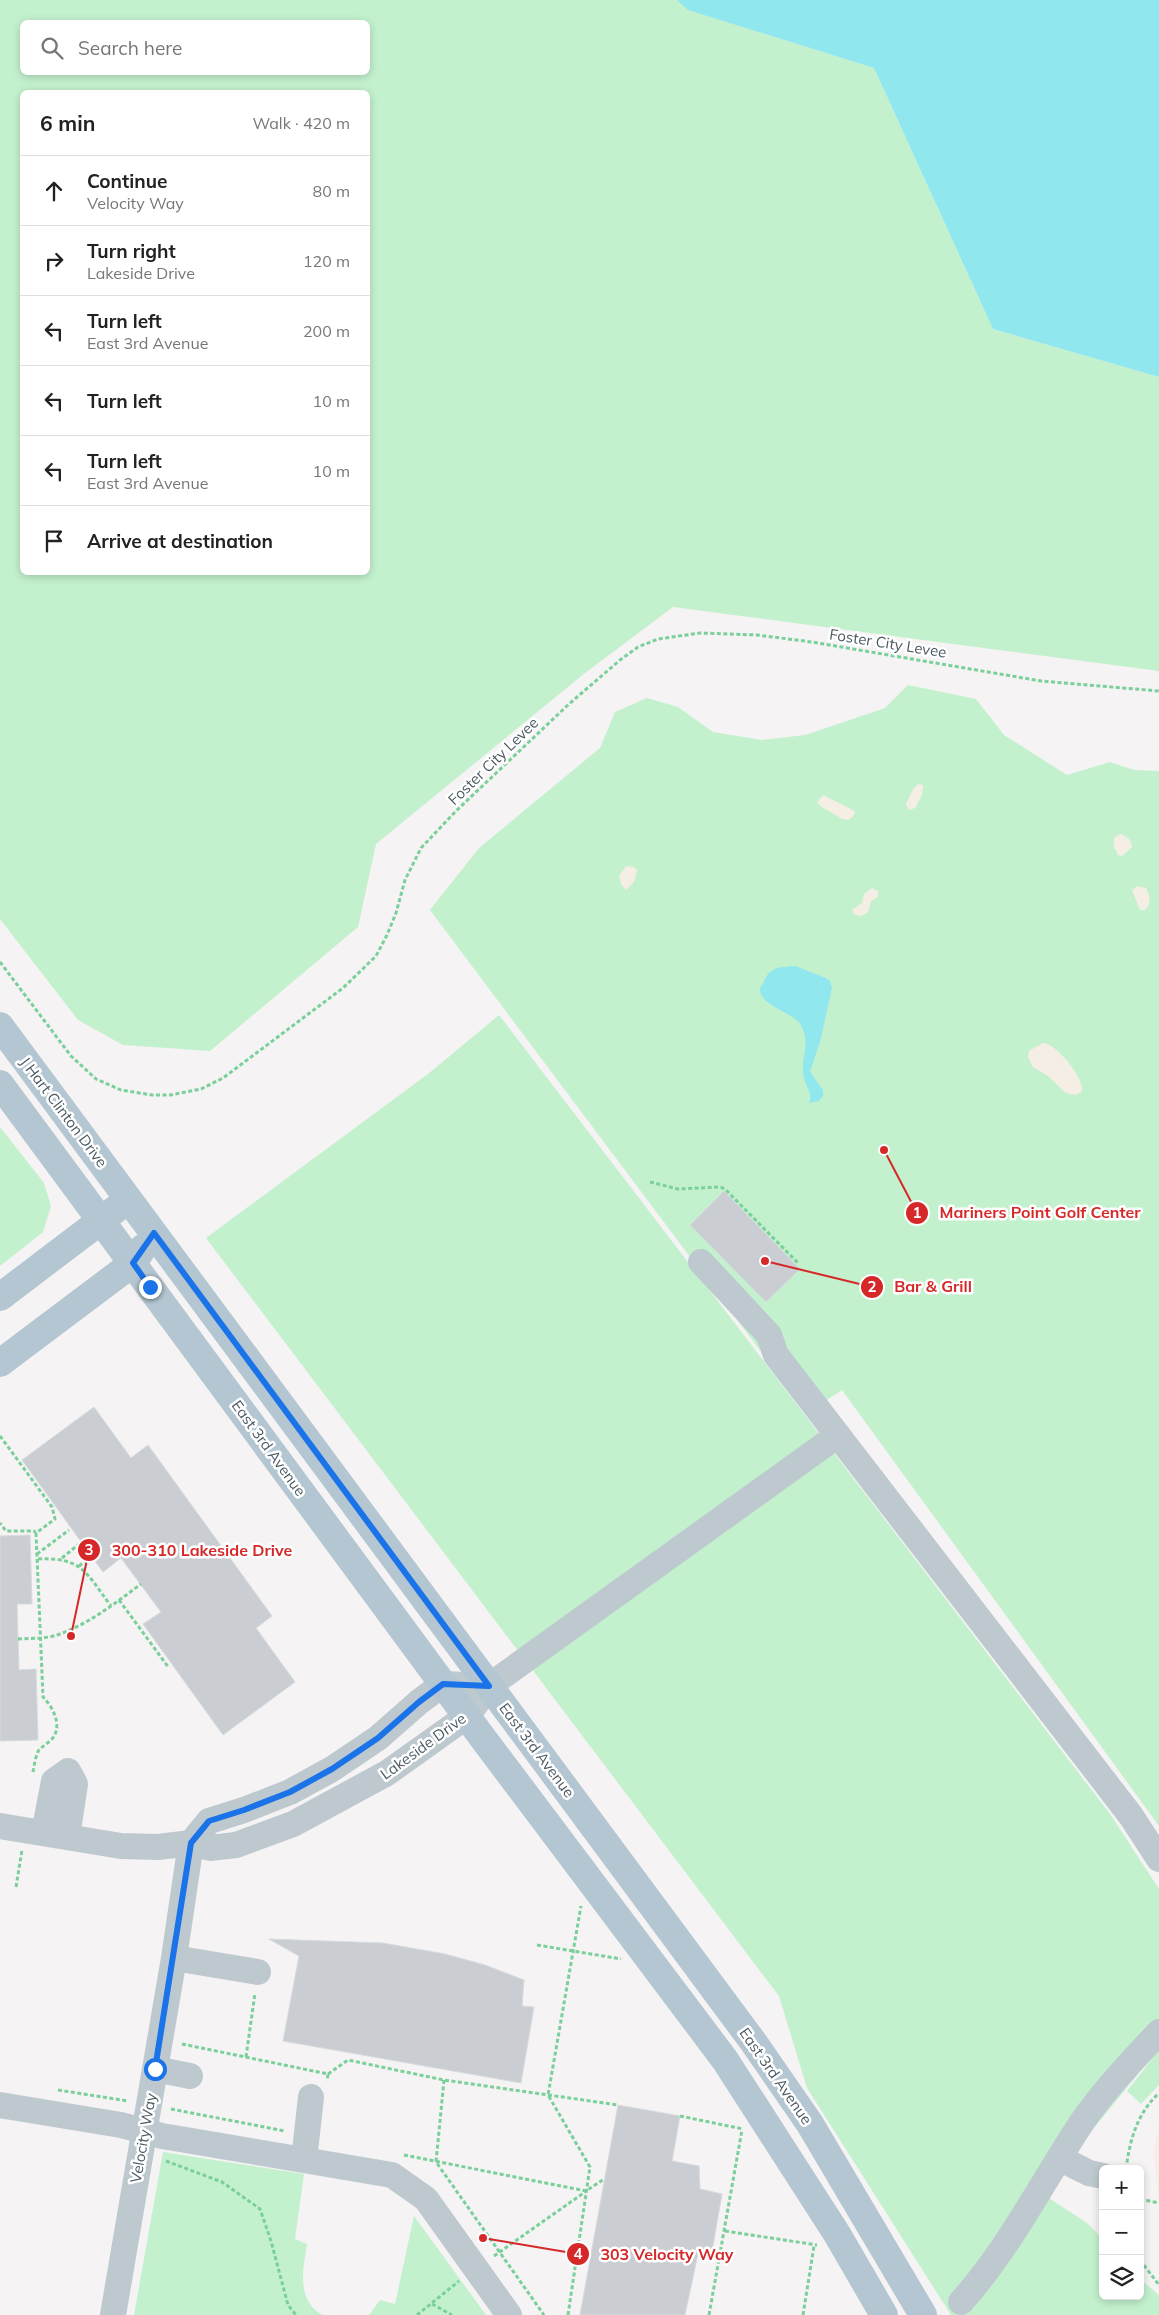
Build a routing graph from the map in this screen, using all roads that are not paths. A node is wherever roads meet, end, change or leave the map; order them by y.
1 (0, 1026) edge
2 (0, 1084) edge
3 (129, 1199) junction
4 (101, 1220) junction
5 (154, 1233) junction
6 (701, 1262) dead end
7 (133, 1263) junction
8 (0, 1297) edge
9 (0, 1364) edge
10 (838, 1436) junction
11 (443, 1684) junction
12 (489, 1686) junction
13 (467, 1716) junction
14 (0, 1826) edge
15 (191, 1843) junction
16 (1159, 1859) edge
17 (174, 1958) junction
18 (258, 1972) road end
19 (1159, 2032) edge
20 (155, 2069) junction
21 (190, 2076) dead end
22 (319, 2090) road end
23 (0, 2105) edge
24 (144, 2132) junction
25 (1059, 2158) junction
26 (304, 2160) junction
27 (1099, 2175) edge
28 (961, 2302) dead end
29 (113, 2315) edge
30 (509, 2315) edge
31 (884, 2315) edge
32 (923, 2315) edge

1 - 3 main road, J Hart Clinton Drive
2 - 4 main road
3 - 4 main road
3 - 5 main road, East 3rd Avenue
4 - 7 main road, East 3rd Avenue
4 - 8 main road
5 - 7 main road
5 - 12 main road, East 3rd Avenue
6 - 10 street
7 - 9 main road
7 - 11 main road, East 3rd Avenue
10 - 12 street, Lakeside Drive
10 - 16 street
11 - 12 street
11 - 13 main road, East 3rd Avenue
11 - 15 street
12 - 13 street, Lakeside Drive
12 - 32 main road, East 3rd Avenue
13 - 15 street, Lakeside Drive
13 - 31 main road, East 3rd Avenue
14 - 15 street, Lakeside Drive
15 - 17 street, Velocity Way
17 - 18 street
17 - 20 street, Velocity Way
19 - 25 street
20 - 21 street
20 - 24 street, Velocity Way
22 - 26 street
23 - 24 street
24 - 26 street
24 - 29 street, Velocity Way
25 - 27 street
25 - 28 street
26 - 30 street

